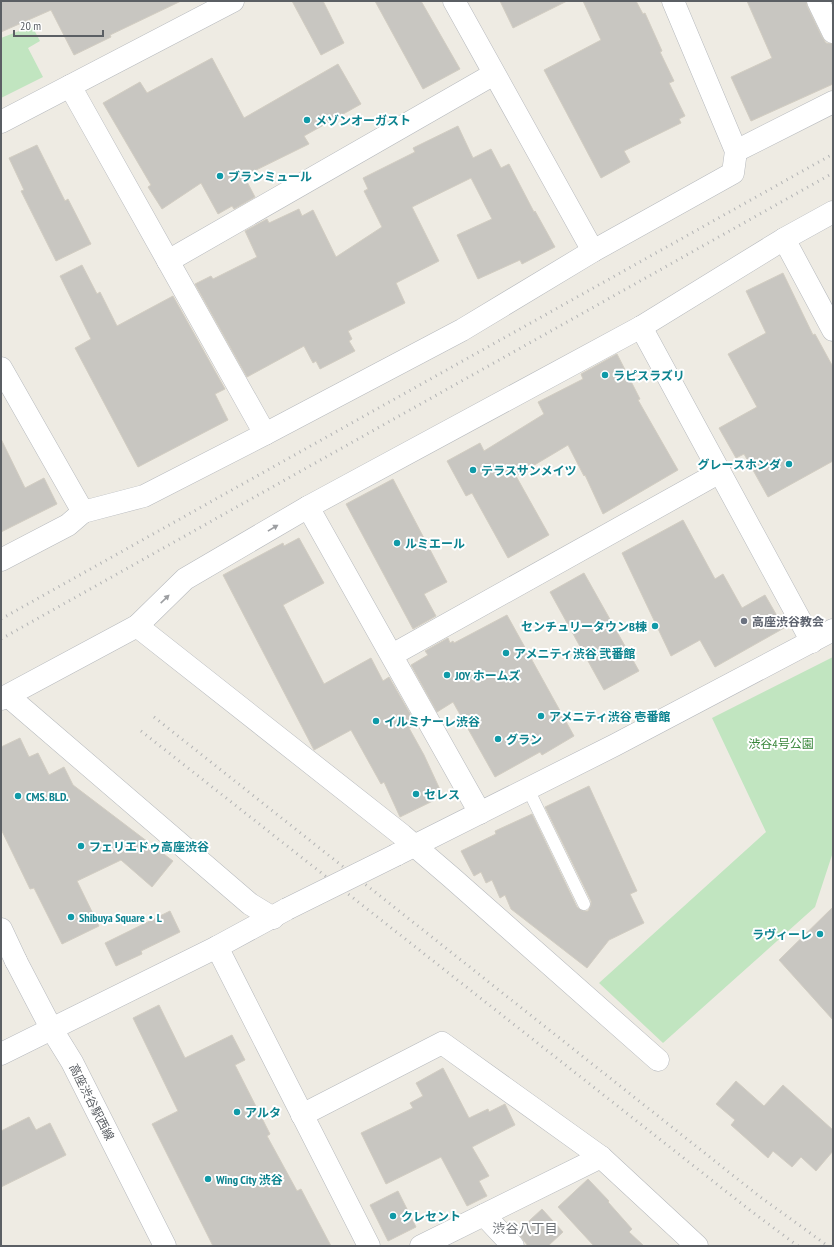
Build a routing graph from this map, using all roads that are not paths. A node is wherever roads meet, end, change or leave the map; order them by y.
1 (233, 1) edge
2 (454, 1) edge
3 (673, 1) edge
4 (818, 1) edge
5 (833, 32) edge
6 (494, 74) junction
7 (70, 86) junction
8 (833, 102) edge
9 (1, 122) edge
10 (736, 151) junction
11 (833, 212) edge
12 (784, 239) junction
13 (593, 251) junction
14 (168, 261) junction
15 (641, 327) junction
16 (833, 330) edge
17 (1, 368) edge
18 (9, 400) edge
19 (265, 434) junction
20 (720, 472) junction
21 (308, 507) junction
22 (83, 512) junction
23 (1, 560) edge
24 (137, 626) junction
25 (833, 630) edge
26 (812, 642) junction
27 (392, 655) junction
28 (4, 698) edge
29 (528, 789) junction
30 (480, 813) junction
31 (405, 851) junction
32 (584, 904) dead end
33 (280, 913) junction
34 (1, 929) edge
35 (217, 947) junction
36 (8, 957) edge
37 (51, 1028) junction
38 (1, 1054) edge
39 (658, 1060) dead end
40 (302, 1115) junction
41 (601, 1157) junction
42 (484, 1215) junction
43 (165, 1246) edge
44 (369, 1246) edge
45 (420, 1246) edge
46 (513, 1246) edge
47 (696, 1246) edge

1 - 7 street
2 - 6 street
3 - 10 street
4 - 5 street
6 - 13 street
6 - 14 street
7 - 9 street
7 - 14 street
8 - 10 street
10 - 13 street
11 - 12 street
12 - 15 street
12 - 16 street
13 - 19 street
14 - 19 street
15 - 20 street
15 - 21 street
17 - 18 street
18 - 22 street
19 - 22 street
20 - 26 street
20 - 27 street
24 -> 21 street
21 - 27 street
22 - 23 street
24 - 28 street
24 - 31 street
25 - 26 street
26 - 29 street
27 - 30 street
28 - 33 street
29 - 30 street
29 - 32 lane
30 - 31 street
31 - 33 street, bridge
31 - 39 street
33 - 35 street
34 - 36 street, 高座渋谷駅西線
35 - 37 street
35 - 40 street
36 - 37 street, 高座渋谷駅西線
37 - 38 street
37 - 43 street, 高座渋谷駅西線
40 - 41 street
40 - 44 street
41 - 42 street
41 - 47 street
42 - 45 street
42 - 46 street

